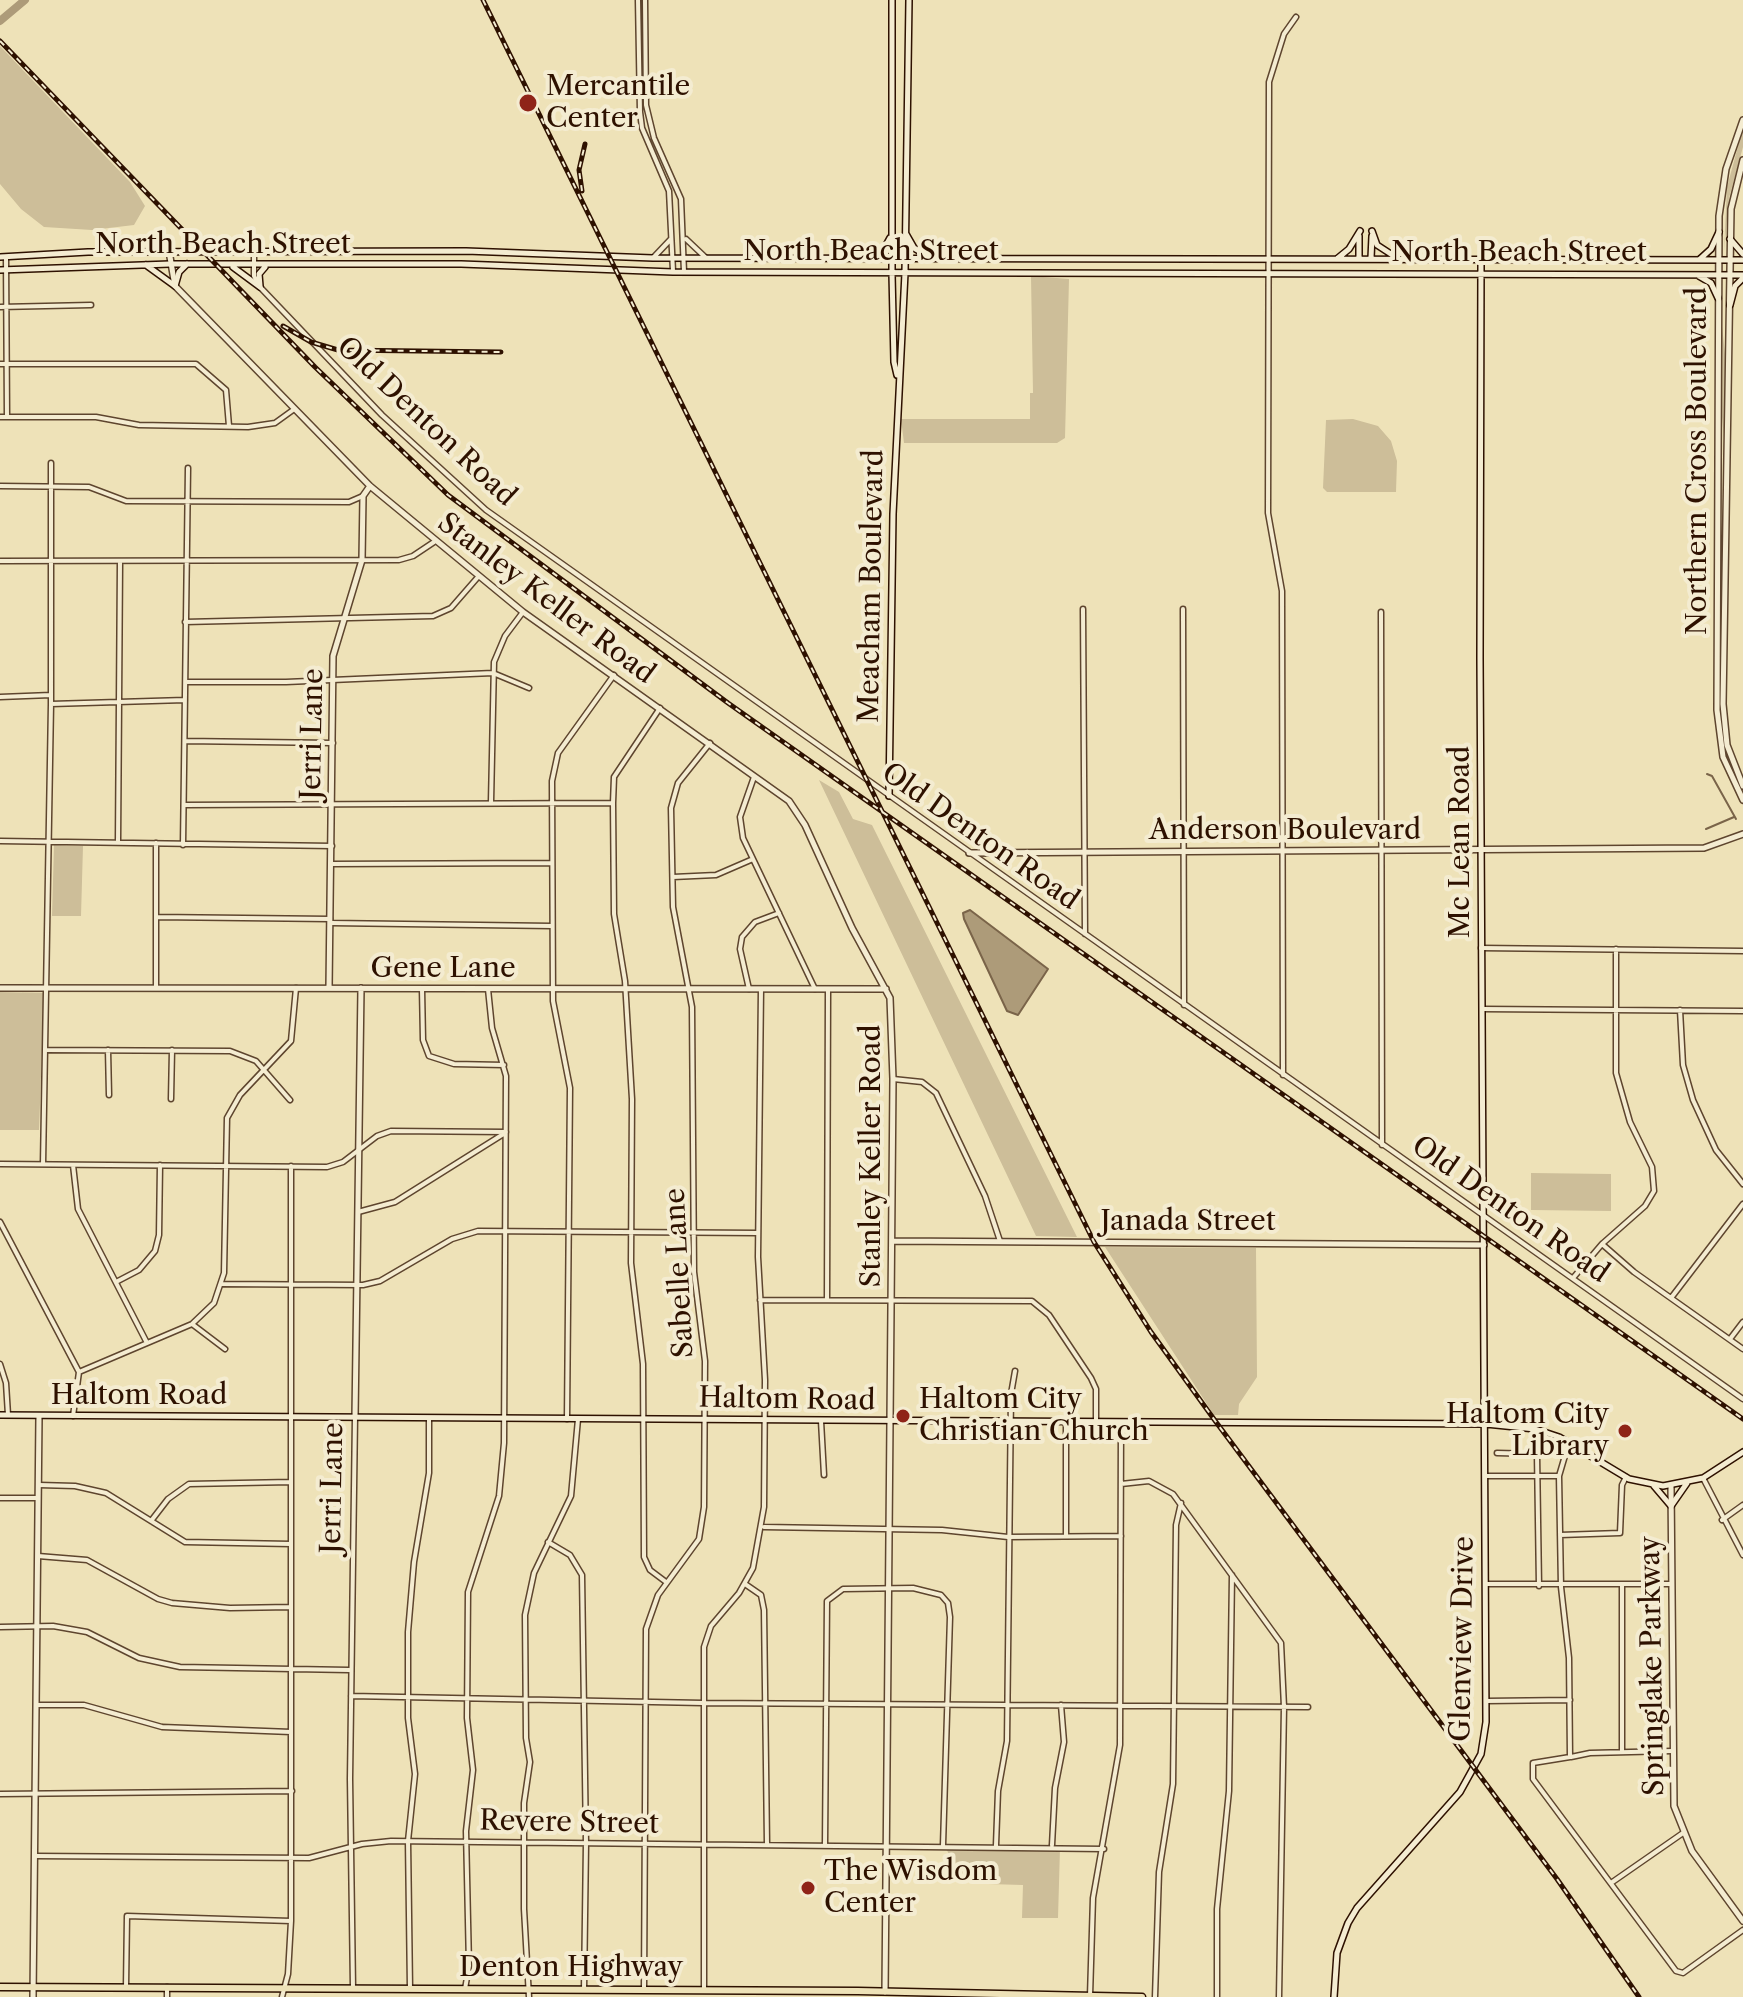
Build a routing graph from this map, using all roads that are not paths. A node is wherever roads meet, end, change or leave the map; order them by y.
1 (638, 0) edge
2 (645, 0) edge
3 (892, 0) edge
4 (909, 0) edge
5 (1296, 17) dead end
6 (1743, 120) edge
7 (1743, 160) edge
8 (1719, 232) junction
9 (892, 234) junction
10 (906, 234) junction
11 (673, 237) junction
12 (684, 238) junction
13 (1730, 239) junction
14 (169, 251) junction
15 (254, 251) junction
16 (385, 251) junction
17 (482, 251) junction
18 (1743, 254) edge
19 (3, 257) edge
20 (653, 258) junction
21 (673, 258) junction
22 (684, 258) junction
23 (708, 258) junction
24 (750, 258) junction
25 (788, 258) junction
26 (869, 258) junction
27 (892, 258) junction
28 (906, 258) junction
29 (935, 258) junction
30 (1268, 258) junction
31 (1359, 258) junction
32 (1371, 258) junction
33 (1397, 258) junction
34 (1025, 259) junction
35 (1336, 259) junction
36 (1481, 259) junction
37 (1718, 260) junction
38 (1730, 260) junction
39 (1743, 260) edge
40 (1696, 261) junction
41 (170, 264) junction
42 (187, 264) junction
43 (385, 264) junction
44 (481, 264) junction
45 (145, 265) junction
46 (228, 265) junction
47 (254, 265) junction
48 (268, 265) junction
49 (3, 270) edge
50 (673, 272) junction
51 (684, 272) junction
52 (1025, 272) junction
53 (750, 273) junction
54 (788, 273) junction
55 (905, 273) junction
56 (1268, 273) junction
57 (1481, 273) junction
58 (892, 274) junction
59 (1695, 274) junction
60 (1718, 275) junction
61 (1730, 275) junction
62 (1743, 277) edge
63 (175, 286) junction
64 (260, 287) junction
65 (1718, 298) junction
66 (91, 305) dead end
67 (1730, 305) junction
68 (3, 307) edge
69 (3, 364) edge
70 (898, 376) junction
71 (293, 410) junction
72 (0, 417) edge
73 (7, 417) junction
74 (229, 426) junction
75 (51, 463) dead end
76 (188, 468) dead end
77 (0, 486) edge
78 (51, 486) junction
79 (370, 486) junction
80 (363, 496) junction
81 (1724, 498) junction
82 (186, 501) junction
83 (434, 542) junction
84 (362, 560) junction
85 (0, 561) edge
86 (52, 561) junction
87 (186, 561) junction
88 (120, 562) junction
89 (478, 577) junction
90 (1083, 609) dead end
91 (1183, 609) dead end
92 (523, 612) junction
93 (1381, 612) dead end
94 (344, 619) junction
95 (185, 622) junction
96 (493, 673) junction
97 (614, 675) junction
98 (333, 678) junction
99 (185, 682) junction
100 (529, 688) dead end
101 (51, 695) junction
102 (0, 697) edge
103 (185, 700) junction
104 (119, 702) junction
105 (51, 704) junction
106 (660, 708) junction
107 (185, 741) junction
108 (333, 743) junction
109 (710, 743) junction
110 (755, 775) junction
111 (1743, 786) edge
112 (889, 796) junction
113 (1743, 800) edge
114 (491, 802) junction
115 (552, 803) junction
116 (613, 803) junction
117 (332, 804) junction
118 (184, 805) junction
119 (1743, 834) edge
120 (0, 841) edge
121 (50, 842) junction
122 (118, 842) junction
123 (156, 843) junction
124 (183, 845) junction
125 (332, 846) junction
126 (1482, 850) junction
127 (1184, 851) junction
128 (1283, 851) junction
129 (1382, 851) junction
130 (1085, 852) junction
131 (969, 853) junction
132 (753, 859) junction
133 (552, 863) junction
134 (331, 864) junction
135 (673, 877) junction
136 (779, 913) junction
137 (156, 917) junction
138 (331, 921) junction
139 (552, 926) junction
140 (1085, 935) junction
141 (1481, 948) junction
142 (1616, 949) junction
143 (1743, 951) edge
144 (0, 988) edge
145 (46, 988) junction
146 (156, 988) junction
147 (296, 988) junction
148 (329, 988) junction
149 (361, 988) junction
150 (422, 989) junction
151 (488, 989) junction
152 (553, 989) junction
153 (625, 989) junction
154 (690, 989) junction
155 (749, 989) junction
156 (761, 989) junction
157 (886, 989) junction
158 (815, 990) junction
159 (828, 990) junction
160 (1184, 1005) junction
161 (1482, 1009) junction
162 (1614, 1010) junction
163 (1680, 1010) junction
164 (1743, 1011) edge
165 (47, 1050) junction
166 (108, 1050) junction
167 (172, 1050) junction
168 (504, 1065) junction
169 (262, 1070) junction
170 (1283, 1075) junction
171 (893, 1079) junction
172 (109, 1095) dead end
173 (171, 1099) dead end
174 (290, 1100) dead end
175 (506, 1132) junction
176 (1382, 1145) junction
177 (358, 1152) junction
178 (0, 1164) edge
179 (43, 1164) junction
180 (73, 1165) junction
181 (160, 1165) junction
182 (225, 1166) junction
183 (291, 1166) junction
184 (1743, 1184) edge
185 (1743, 1204) edge
186 (358, 1212) junction
187 (1484, 1217) junction
188 (0, 1222) edge
189 (505, 1231) junction
190 (569, 1232) junction
191 (631, 1232) junction
192 (694, 1233) junction
193 (758, 1233) junction
194 (892, 1241) junction
195 (1000, 1241) junction
196 (1602, 1244) junction
197 (1484, 1245) junction
198 (1573, 1278) junction
199 (115, 1282) junction
200 (222, 1284) junction
201 (291, 1284) junction
202 (357, 1285) junction
203 (1671, 1298) junction
204 (760, 1300) junction
205 (827, 1300) junction
206 (892, 1300) junction
207 (1743, 1322) edge
208 (192, 1324) junction
209 (1730, 1340) junction
210 (146, 1341) junction
211 (225, 1349) dead end
212 (1743, 1349) edge
213 (0, 1364) edge
214 (1015, 1371) dead end
215 (79, 1372) junction
216 (1743, 1399) edge
217 (0, 1415) edge
218 (8, 1415) junction
219 (39, 1416) junction
220 (73, 1416) junction
221 (290, 1417) junction
222 (355, 1417) junction
223 (429, 1418) junction
224 (504, 1419) junction
225 (567, 1419) junction
226 (578, 1419) junction
227 (644, 1419) junction
228 (705, 1419) junction
229 (764, 1420) junction
230 (821, 1421) junction
231 (889, 1422) junction
232 (1010, 1422) junction
233 (1066, 1422) junction
234 (1096, 1422) junction
235 (1121, 1422) junction
236 (1486, 1424) junction
237 (1542, 1442) dead end
238 (1569, 1442) junction
239 (1743, 1452) edge
240 (1497, 1453) dead end
241 (1537, 1454) junction
242 (824, 1475) dead end
243 (1486, 1476) junction
244 (1537, 1476) junction
245 (1559, 1476) junction
246 (1626, 1477) junction
247 (1703, 1478) junction
248 (291, 1482) junction
249 (1687, 1483) junction
250 (1121, 1484) junction
251 (39, 1485) junction
252 (1653, 1485) junction
253 (1671, 1486) junction
254 (0, 1498) edge
255 (39, 1498) junction
256 (1181, 1503) junction
257 (1743, 1505) edge
258 (1671, 1506) junction
259 (1722, 1520) junction
260 (151, 1521) junction
261 (763, 1527) junction
262 (888, 1530) junction
263 (1560, 1535) junction
264 (1066, 1536) junction
265 (1121, 1536) junction
266 (1008, 1537) junction
267 (548, 1542) junction
268 (291, 1544) junction
269 (1743, 1555) edge
270 (38, 1556) junction
271 (1232, 1573) junction
272 (666, 1582) junction
273 (745, 1584) junction
274 (1486, 1584) junction
275 (1671, 1584) junction
276 (1622, 1585) junction
277 (1539, 1586) junction
278 (1561, 1587) junction
279 (887, 1589) junction
280 (291, 1607) junction
281 (0, 1627) edge
282 (37, 1627) junction
283 (291, 1669) junction
284 (350, 1670) junction
285 (351, 1696) junction
286 (409, 1697) junction
287 (467, 1697) junction
288 (525, 1698) junction
289 (583, 1700) junction
290 (1570, 1700) junction
291 (1486, 1701) junction
292 (644, 1702) junction
293 (824, 1702) junction
294 (703, 1703) junction
295 (765, 1703) junction
296 (948, 1704) junction
297 (37, 1705) junction
298 (886, 1705) junction
299 (1007, 1705) junction
300 (1061, 1705) junction
301 (1120, 1705) junction
302 (1174, 1706) junction
303 (1228, 1706) junction
304 (1284, 1707) junction
305 (1308, 1707) dead end
306 (291, 1732) junction
307 (1672, 1751) junction
308 (1622, 1752) junction
309 (1570, 1757) junction
310 (292, 1791) junction
311 (0, 1794) edge
312 (36, 1794) junction
313 (1683, 1833) junction
314 (408, 1841) junction
315 (466, 1842) junction
316 (524, 1842) junction
317 (586, 1843) junction
318 (646, 1843) junction
319 (706, 1844) junction
320 (767, 1844) junction
321 (825, 1845) junction
322 (885, 1845) junction
323 (943, 1845) junction
324 (996, 1845) junction
325 (1052, 1846) junction
326 (350, 1848) junction
327 (1104, 1849) junction
328 (35, 1856) junction
329 (290, 1857) junction
330 (1611, 1883) junction
331 (291, 1921) junction
332 (1743, 1921) edge
333 (1743, 1930) edge
334 (0, 1987) edge
335 (33, 1987) junction
336 (126, 1987) junction
337 (167, 1987) junction
338 (285, 1987) junction
339 (353, 1988) junction
340 (410, 1989) junction
341 (465, 1989) junction
342 (584, 1990) junction
343 (644, 1990) junction
344 (704, 1990) junction
345 (885, 1992) junction
346 (529, 1993) edge
347 (625, 1993) edge
348 (858, 1994) edge
349 (1016, 1996) edge
350 (1090, 1996) edge
351 (33, 1997) edge
352 (167, 1997) edge
353 (282, 1997) edge
354 (1136, 1997) edge
355 (1142, 1997) edge
356 (1155, 1997) edge
357 (1217, 1997) edge
358 (1279, 1997) edge
359 (1334, 1997) edge

1 - 11 street
2 - 12 street
3 - 9 main road, Meacham Boulevard
4 - 10 main road, Meacham Boulevard
5 - 30 street
6 - 8 main road, Northern Cross Boulevard
7 - 13 main road, Northern Cross Boulevard
8 - 37 main road, Northern Cross Boulevard
8 - 40 main road
9 - 26 main road
9 - 27 main road, Meacham Boulevard
10 - 28 main road, Meacham Boulevard
10 - 29 main road
11 - 20 street
11 - 21 street
12 - 22 street
12 - 23 street
13 - 18 main road
13 - 38 main road, Northern Cross Boulevard
14 - 15 main road, North Beach Street
14 - 19 main road, North Beach Street
14 - 41 main road
15 - 16 main road, North Beach Street
15 - 47 street, Old Denton Road
16 - 17 main road, North Beach Street
16 - 43 main road
17 - 20 main road, North Beach Street
17 - 44 main road
19 - 49 street
20 - 21 main road, North Beach Street
21 - 22 main road, North Beach Street
21 - 50 street
22 - 23 main road, North Beach Street
22 - 51 street
23 - 24 main road, North Beach Street
24 - 25 main road, North Beach Street
24 - 53 main road
25 - 26 main road, North Beach Street
25 - 54 main road
26 - 27 main road, North Beach Street
27 - 28 main road, North Beach Street
27 - 58 main road, Meacham Boulevard
28 - 29 main road, North Beach Street
28 - 55 main road, Meacham Boulevard
29 - 34 main road, North Beach Street
30 - 34 main road, North Beach Street
30 - 35 main road, North Beach Street
30 - 56 street
31 - 32 main road, North Beach Street
31 - 35 main road, North Beach Street
31 - 35 main road
32 - 33 main road, North Beach Street
32 - 33 main road
33 - 36 main road, North Beach Street
34 - 52 main road
36 - 40 main road, North Beach Street
36 - 57 main road, Mc Lean Road
37 - 38 main road, North Beach Street
37 - 40 main road, North Beach Street
37 - 60 main road, Northern Cross Boulevard
38 - 39 main road, North Beach Street
38 - 61 main road, Northern Cross Boulevard
41 - 42 main road, North Beach Street
41 - 45 main road, North Beach Street
41 - 63 main road
42 - 46 main road, North Beach Street
42 - 63 main road
43 - 44 main road, North Beach Street
43 - 48 main road, North Beach Street
44 - 50 main road, North Beach Street
45 - 49 main road, North Beach Street
45 - 63 main road, Stanley Keller Road
46 - 47 main road, North Beach Street
46 - 64 main road
47 - 48 main road, North Beach Street
47 - 64 street, Old Denton Road
48 - 64 main road
49 - 68 street
50 - 51 main road, North Beach Street
51 - 53 main road, North Beach Street
52 - 55 main road, North Beach Street
52 - 56 main road, North Beach Street
53 - 54 main road, North Beach Street
54 - 58 main road, North Beach Street
55 - 58 main road, North Beach Street
55 - 70 main road, Meacham Boulevard
56 - 57 main road, North Beach Street
56 - 128 street
57 - 59 main road, North Beach Street
57 - 126 main road, Mc Lean Road
58 - 70 main road, Meacham Boulevard
59 - 60 main road, North Beach Street
59 - 65 main road
60 - 61 main road, North Beach Street
60 - 65 main road, Northern Cross Boulevard
61 - 62 main road, North Beach Street
61 - 67 main road, Northern Cross Boulevard
62 - 67 main road
63 - 71 main road, Stanley Keller Road
64 - 112 street, Old Denton Road
65 - 81 main road, Northern Cross Boulevard
66 - 68 street
67 - 81 main road, Northern Cross Boulevard
68 - 69 street
69 - 73 street
69 - 74 street
70 - 112 main road, Meacham Boulevard
71 - 74 street
71 - 79 main road, Stanley Keller Road
72 - 73 street
73 - 74 street
75 - 78 street
76 - 82 street
77 - 78 street
78 - 82 street
78 - 86 street
79 - 80 main road
79 - 83 main road, Stanley Keller Road
80 - 82 street
80 - 84 main road, Jerri Lane
81 - 111 main road, Northern Cross Boulevard
81 - 113 main road, Northern Cross Boulevard
82 - 87 street
83 - 84 street
83 - 89 main road, Stanley Keller Road
84 - 87 street
84 - 94 main road, Jerri Lane
85 - 86 street
86 - 88 street
86 - 101 street
87 - 88 street
87 - 95 street
88 - 104 street
89 - 92 main road, Stanley Keller Road
89 - 94 street
90 - 130 street
91 - 127 street
92 - 96 street
92 - 97 main road, Stanley Keller Road
93 - 129 street
94 - 95 street
94 - 98 main road, Jerri Lane
95 - 99 street
96 - 98 street
96 - 100 street
96 - 114 street
97 - 106 main road, Stanley Keller Road
97 - 115 street
98 - 99 street
98 - 108 main road, Jerri Lane
99 - 103 street
101 - 102 street
101 - 105 street
103 - 104 street
103 - 107 street
104 - 105 street
104 - 122 street
105 - 121 street
106 - 109 main road, Stanley Keller Road
106 - 116 street
107 - 108 street
107 - 118 street
108 - 117 main road, Jerri Lane
109 - 110 main road, Stanley Keller Road
109 - 135 street, Sabelle Lane
110 - 132 street
110 - 157 main road, Stanley Keller Road
112 - 131 street, Old Denton Road
114 - 115 street
114 - 117 street
115 - 116 street
115 - 133 street
116 - 153 street
117 - 118 street
117 - 125 main road, Jerri Lane
118 - 124 street
119 - 126 main road, Anderson Boulevard
120 - 121 street
121 - 122 street
121 - 145 street
122 - 123 street
123 - 124 street
123 - 137 street
124 - 125 street
125 - 134 main road, Jerri Lane
126 - 129 main road, Anderson Boulevard
126 - 141 main road, Mc Lean Road
127 - 128 main road, Anderson Boulevard
127 - 130 main road, Anderson Boulevard
127 - 160 street
128 - 129 main road, Anderson Boulevard
128 - 170 street
129 - 176 street
130 - 131 main road, Anderson Boulevard
130 - 140 street
131 - 140 street, Old Denton Road
132 - 135 street
132 - 136 street
133 - 134 street
133 - 139 street
134 - 138 main road, Jerri Lane
135 - 154 street, Sabelle Lane
136 - 155 street
136 - 158 street
137 - 138 street
137 - 146 street
138 - 139 street
138 - 148 main road, Jerri Lane
139 - 152 street
140 - 160 street, Old Denton Road
141 - 142 street
141 - 161 main road, Mc Lean Road
142 - 143 street
142 - 162 street
144 - 145 main road, Gene Lane
145 - 146 main road, Gene Lane
145 - 165 street
146 - 147 main road, Gene Lane
147 - 148 main road, Gene Lane
147 - 169 street
148 - 149 main road, Gene Lane
149 - 150 main road, Gene Lane
149 - 177 main road, Jerri Lane
150 - 151 main road, Gene Lane
150 - 168 street
151 - 152 main road, Gene Lane
151 - 168 street
152 - 153 main road, Gene Lane
152 - 190 street
153 - 154 main road, Gene Lane
153 - 191 street
154 - 155 main road, Gene Lane
154 - 192 street, Sabelle Lane
155 - 156 main road, Gene Lane
156 - 158 main road, Gene Lane
156 - 193 street
157 - 159 main road, Gene Lane
157 - 171 main road, Stanley Keller Road
158 - 159 main road, Gene Lane
159 - 205 street
160 - 170 street, Old Denton Road
161 - 162 street
161 - 187 main road, Mc Lean Road
162 - 163 street
162 - 196 street
163 - 164 street
163 - 184 street
165 - 166 street
165 - 179 street
166 - 167 street
166 - 172 street
167 - 169 street
167 - 173 street
168 - 175 street
169 - 174 street
169 - 182 street
170 - 176 street, Old Denton Road
171 - 194 main road, Stanley Keller Road
171 - 195 street
175 - 177 street
175 - 186 street
175 - 189 street
176 - 187 street, Old Denton Road
177 - 183 street
177 - 186 main road, Jerri Lane
178 - 179 street
179 - 180 street
180 - 181 street
180 - 199 street
181 - 182 street
181 - 199 street
182 - 183 street
182 - 200 street
183 - 201 street
185 - 203 street
186 - 202 main road, Jerri Lane
187 - 197 main road, Mc Lean Road
187 - 198 street, Old Denton Road
188 - 215 street
189 - 190 street
189 - 202 street
189 - 224 street
190 - 191 street
190 - 225 street
191 - 192 street
191 - 227 street
192 - 193 street
192 - 228 street, Sabelle Lane
193 - 204 street
194 - 195 main road, Janada Street
194 - 206 main road, Stanley Keller Road
195 - 197 main road, Janada Street
196 - 198 street
196 - 203 street
197 - 236 main road, Mc Lean Road
198 - 216 street, Old Denton Road
199 - 210 street
200 - 201 street
200 - 208 street
201 - 202 street
201 - 221 street
202 - 222 main road, Jerri Lane
203 - 209 street
204 - 205 street
204 - 229 street
205 - 206 street
206 - 231 main road, Stanley Keller Road
206 - 234 street
207 - 209 street
208 - 210 street
208 - 211 street
209 - 212 street
210 - 215 street
213 - 218 street
214 - 232 street
215 - 220 street
217 - 218 main road, Haltom Road
218 - 219 main road, Haltom Road
219 - 220 main road, Haltom Road
219 - 251 main road
220 - 221 main road, Haltom Road
221 - 222 main road, Haltom Road
221 - 248 street
222 - 223 main road, Haltom Road
222 - 284 street, Jerri Lane
223 - 224 main road, Haltom Road
223 - 286 street
224 - 225 main road, Haltom Road
224 - 287 street
225 - 226 main road, Haltom Road
226 - 227 main road, Haltom Road
226 - 267 street
227 - 228 main road, Haltom Road
227 - 272 street
228 - 229 main road, Haltom Road
228 - 272 street, Sabelle Lane
229 - 230 main road, Haltom Road
229 - 261 street
230 - 231 main road, Haltom Road
230 - 242 street
231 - 232 main road, Haltom Road
231 - 262 main road, Stanley Keller Road
232 - 233 main road, Haltom Road
232 - 266 street
233 - 234 main road, Haltom Road
233 - 264 street
234 - 235 main road, Haltom Road
235 - 236 main road, Haltom Road
235 - 250 street
236 - 238 main road, Haltom Road
236 - 243 main road, Glenview Drive
237 - 241 street
238 - 245 street
238 - 246 main road, Haltom Road
239 - 247 main road, Haltom Road
240 - 241 street
241 - 244 street
243 - 244 street
243 - 274 main road, Glenview Drive
244 - 245 street
244 - 277 street
245 - 263 street
246 - 252 main road, Haltom Road
246 - 263 street
247 - 249 main road, Haltom Road
247 - 259 street
248 - 260 street
248 - 268 street
249 - 253 main road, Haltom Road
249 - 258 main road
250 - 256 street
250 - 265 street
251 - 255 main road
251 - 260 street
252 - 253 main road, Haltom Road
252 - 258 main road
253 - 258 main road, Springlake Parkway
254 - 255 street
255 - 270 main road
256 - 271 street
256 - 302 street
257 - 259 street
258 - 275 main road, Springlake Parkway
259 - 269 street
260 - 268 street
261 - 262 street
261 - 273 street
262 - 266 street
262 - 279 main road, Stanley Keller Road
263 - 278 street
264 - 265 street
264 - 266 street
265 - 301 street
266 - 299 street
267 - 288 street
267 - 289 street
268 - 280 street
270 - 280 street
270 - 282 main road
271 - 303 street
271 - 304 street
272 - 292 street, Sabelle Lane
273 - 294 street
273 - 295 street
274 - 277 street
274 - 291 main road, Glenview Drive
275 - 276 street
275 - 307 main road, Springlake Parkway
276 - 278 street
276 - 308 street
277 - 278 street
278 - 290 street
279 - 293 street
279 - 296 street
279 - 298 main road, Stanley Keller Road
280 - 283 street
281 - 282 street
282 - 283 street
282 - 297 main road
283 - 284 street
283 - 306 street
284 - 285 street, Jerri Lane
285 - 286 street
285 - 326 street, Jerri Lane
286 - 287 street
286 - 314 street
287 - 288 street
287 - 315 street
288 - 289 street
288 - 316 street
289 - 292 street
289 - 317 street
290 - 291 street
290 - 309 street
291 - 359 main road, Glenview Drive
292 - 294 street
292 - 318 street, Sabelle Lane
293 - 295 street
293 - 298 street
293 - 321 street
294 - 295 street
294 - 319 street
295 - 320 street
296 - 298 street
296 - 299 street
296 - 323 street
297 - 306 street
297 - 312 main road
298 - 322 main road, Stanley Keller Road
299 - 300 street
299 - 324 street
300 - 301 street
300 - 325 street
301 - 302 street
301 - 327 street
302 - 303 street
302 - 356 street
303 - 304 street
303 - 357 street
304 - 305 street
304 - 358 street
306 - 310 street
307 - 308 street
307 - 313 main road, Springlake Parkway
308 - 309 street
309 - 330 street
310 - 312 street
310 - 329 street
311 - 312 street
312 - 328 main road
313 - 330 street
313 - 332 main road, Springlake Parkway
314 - 315 street, Revere Street
314 - 326 street, Revere Street
314 - 340 street
315 - 316 street, Revere Street
315 - 341 street
316 - 317 street, Revere Street
316 - 346 street
317 - 318 street, Revere Street
317 - 342 street
318 - 319 street, Revere Street
318 - 343 street, Sabelle Lane
319 - 320 street, Revere Street
319 - 344 street
320 - 321 street, Revere Street
321 - 322 street, Revere Street
322 - 323 street, Revere Street
322 - 345 main road, Stanley Keller Road
323 - 324 street, Revere Street
324 - 325 street, Revere Street
325 - 327 street, Revere Street
326 - 329 street, Revere Street
326 - 339 street, Jerri Lane
327 - 350 street
328 - 329 street, Revere Street
328 - 335 main road
329 - 331 street
330 - 333 street
331 - 336 street
331 - 338 street
334 - 335 main road, Denton Highway
335 - 336 main road, Denton Highway
335 - 351 main road
336 - 337 main road, Denton Highway
337 - 338 main road, Denton Highway
337 - 352 street
338 - 339 main road, Denton Highway
338 - 353 street
339 - 340 main road, Denton Highway
340 - 341 main road, Denton Highway
341 - 346 main road, Denton Highway
342 - 346 main road, Denton Highway
342 - 347 main road, Denton Highway
343 - 344 main road, Denton Highway
343 - 347 main road, Denton Highway
344 - 348 main road, Denton Highway
345 - 348 main road, Denton Highway
345 - 349 main road, Denton Highway
349 - 350 main road, Denton Highway
350 - 354 main road, Denton Highway
354 - 355 main road, Denton Highway

